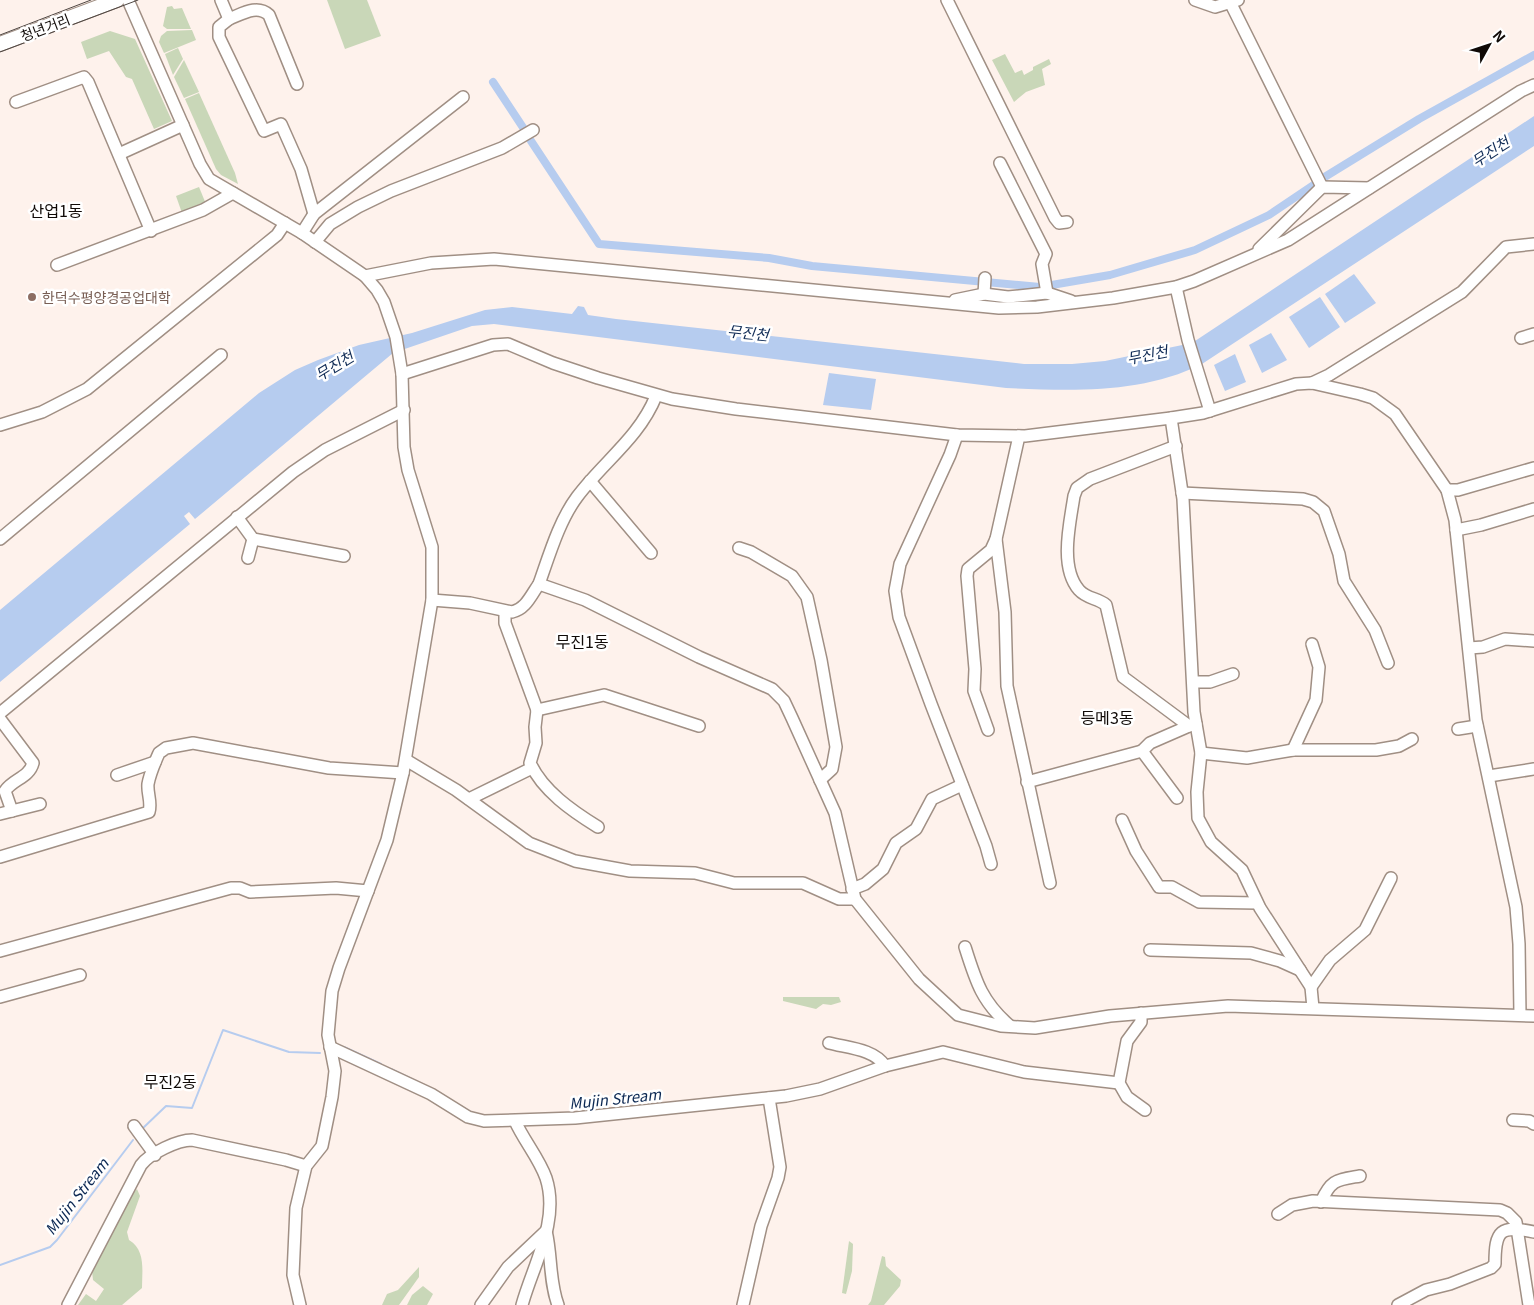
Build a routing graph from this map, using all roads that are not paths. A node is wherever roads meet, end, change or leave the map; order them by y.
1 (117, 0) edge
2 (128, 0) edge
3 (221, 0) edge
4 (947, 0) edge
5 (1195, 0) edge
6 (1232, 1) edge
7 (229, 19) junction
8 (0, 44) edge
9 (297, 84) dead end
10 (1534, 85) edge
11 (463, 97) dead end
12 (16, 102) dead end
13 (183, 126) junction
14 (533, 130) dead end
15 (119, 154) junction
16 (1000, 164) dead end
17 (1322, 187) junction
18 (1370, 188) junction
19 (233, 194) junction
20 (314, 214) junction
21 (1067, 222) dead end
22 (284, 223) junction
23 (151, 231) junction
24 (302, 233) junction
25 (315, 242) junction
26 (1534, 244) edge
27 (1256, 252) junction
28 (57, 264) dead end
29 (364, 276) junction
30 (1046, 288) junction
31 (1176, 288) junction
32 (942, 302) junction
33 (1075, 303) junction
34 (1534, 334) edge
35 (1521, 338) dead end
36 (221, 355) dead end
37 (402, 374) junction
38 (1312, 383) junction
39 (656, 396) junction
40 (404, 410) junction
41 (1210, 411) junction
42 (1171, 418) junction
43 (0, 425) edge
44 (957, 435) junction
45 (1019, 436) junction
46 (1176, 446) junction
47 (1534, 468) edge
48 (590, 481) junction
49 (1448, 490) junction
50 (1182, 494) junction
51 (1534, 509) edge
52 (237, 517) junction
53 (1456, 530) junction
54 (0, 539) edge
55 (253, 539) junction
56 (996, 539) junction
57 (739, 548) dead end
58 (651, 553) dead end
59 (344, 556) dead end
60 (248, 558) dead end
61 (538, 584) junction
62 (432, 600) junction
63 (505, 612) junction
64 (1534, 641) edge
65 (1312, 644) dead end
66 (1469, 648) junction
67 (1388, 663) dead end
68 (1233, 674) dead end
69 (1193, 682) junction
70 (537, 710) junction
71 (0, 713) edge
72 (0, 719) edge
73 (1192, 725) junction
74 (700, 726) dead end
75 (1477, 726) junction
76 (1458, 729) dead end
77 (988, 730) dead end
78 (1412, 739) dead end
79 (1293, 750) junction
80 (1142, 751) junction
81 (1201, 753) junction
82 (406, 760) junction
83 (155, 762) junction
84 (532, 768) junction
85 (1534, 768) edge
86 (403, 773) junction
87 (117, 775) dead end
88 (1489, 776) junction
89 (820, 780) junction
90 (1027, 782) junction
91 (962, 785) junction
92 (1177, 798) dead end
93 (469, 799) junction
94 (40, 804) dead end
95 (12, 811) junction
96 (0, 814) edge
97 (1122, 820) dead end
98 (598, 827) dead end
99 (0, 857) edge
100 (991, 864) dead end
101 (1391, 878) dead end
102 (1050, 883) dead end
103 (368, 891) junction
104 (853, 894) junction
105 (1257, 903) junction
106 (965, 948) dead end
107 (1150, 950) dead end
108 (0, 951) edge
109 (1301, 970) junction
110 (80, 975) dead end
111 (1310, 987) junction
112 (0, 998) edge
113 (1312, 1008) junction
114 (1141, 1013) junction
115 (1520, 1015) junction
116 (1534, 1016) edge
117 (1010, 1026) junction
118 (829, 1043) dead end
119 (330, 1047) junction
120 (885, 1066) junction
121 (1119, 1083) junction
122 (769, 1098) junction
123 (1145, 1110) dead end
124 (1513, 1120) dead end
125 (515, 1121) junction
126 (1534, 1124) edge
127 (134, 1126) dead end
128 (155, 1155) junction
129 (306, 1166) junction
130 (1360, 1176) dead end
131 (1321, 1202) junction
132 (1278, 1214) dead end
133 (1517, 1229) junction
134 (546, 1231) junction
135 (1534, 1232) edge
136 (68, 1305) edge
137 (300, 1305) edge
138 (481, 1305) edge
139 (522, 1305) edge
140 (558, 1305) edge
141 (742, 1305) edge
142 (1398, 1305) edge
143 (1529, 1305) edge

1 - 8 main road, 청년거리
2 - 13 street
3 - 7 street
4 - 21 street
5 - 6 street
6 - 17 street
7 - 9 street
7 - 20 street
10 - 18 street
11 - 20 street
12 - 15 street
13 - 15 street
13 - 19 street
14 - 25 street
15 - 23 street
16 - 30 street
17 - 18 street
17 - 27 street
18 - 27 street
19 - 22 street
19 - 23 street
20 - 24 street
22 - 24 street
22 - 43 street
23 - 28 street
24 - 25 street
25 - 29 street
26 - 38 street
27 - 31 street
29 - 32 street
29 - 37 street
30 - 32 street
30 - 33 street
31 - 33 street
31 - 41 street
32 - 33 street
34 - 35 street
36 - 54 street
37 - 39 street
37 - 40 street
38 - 41 street
38 - 49 street
39 - 44 street
39 - 48 street
40 - 52 street
40 - 62 street
41 - 42 street
42 - 45 street
42 - 46 street
44 - 45 street
44 - 91 street
45 - 56 street
46 - 50 street
46 - 73 street
47 - 49 street
48 - 58 street
48 - 61 street
49 - 53 street
50 - 67 street
50 - 69 street
51 - 53 street
52 - 55 street
52 - 71 street
53 - 66 street
55 - 59 street
55 - 60 street
56 - 77 street
56 - 90 street
57 - 89 street
61 - 63 street
61 - 89 street
62 - 63 street
62 - 82 street
63 - 70 street
64 - 66 street
65 - 79 street
66 - 75 street
68 - 69 street
69 - 73 street
70 - 74 street
70 - 84 street
72 - 95 street
73 - 80 street
73 - 81 street
75 - 76 street
75 - 88 street
78 - 79 street
79 - 81 street
80 - 90 street
80 - 92 street
81 - 105 street
82 - 86 street
82 - 93 street
83 - 86 street
83 - 87 street
83 - 99 street
84 - 93 street
84 - 98 street
85 - 88 street
86 - 103 street
88 - 115 street
89 - 104 street
90 - 102 street
91 - 100 street
91 - 104 street
93 - 104 street
94 - 95 street
95 - 96 street
97 - 105 street
101 - 111 street
103 - 108 street
103 - 119 street
104 - 117 street
105 - 109 street
106 - 117 street
107 - 109 street
109 - 111 street
110 - 112 street
111 - 113 street
113 - 114 street
113 - 115 street
114 - 117 street
114 - 121 street
115 - 116 street
118 - 120 street
119 - 125 street
119 - 129 street
120 - 121 street
120 - 122 street
121 - 123 street
122 - 125 street
122 - 141 street
124 - 126 street
125 - 134 street
127 - 128 street
128 - 129 street
128 - 136 street
129 - 137 street
130 - 131 street
131 - 132 street
131 - 133 street
133 - 135 street
133 - 142 street
133 - 143 street
134 - 138 street
134 - 139 street
134 - 140 street

